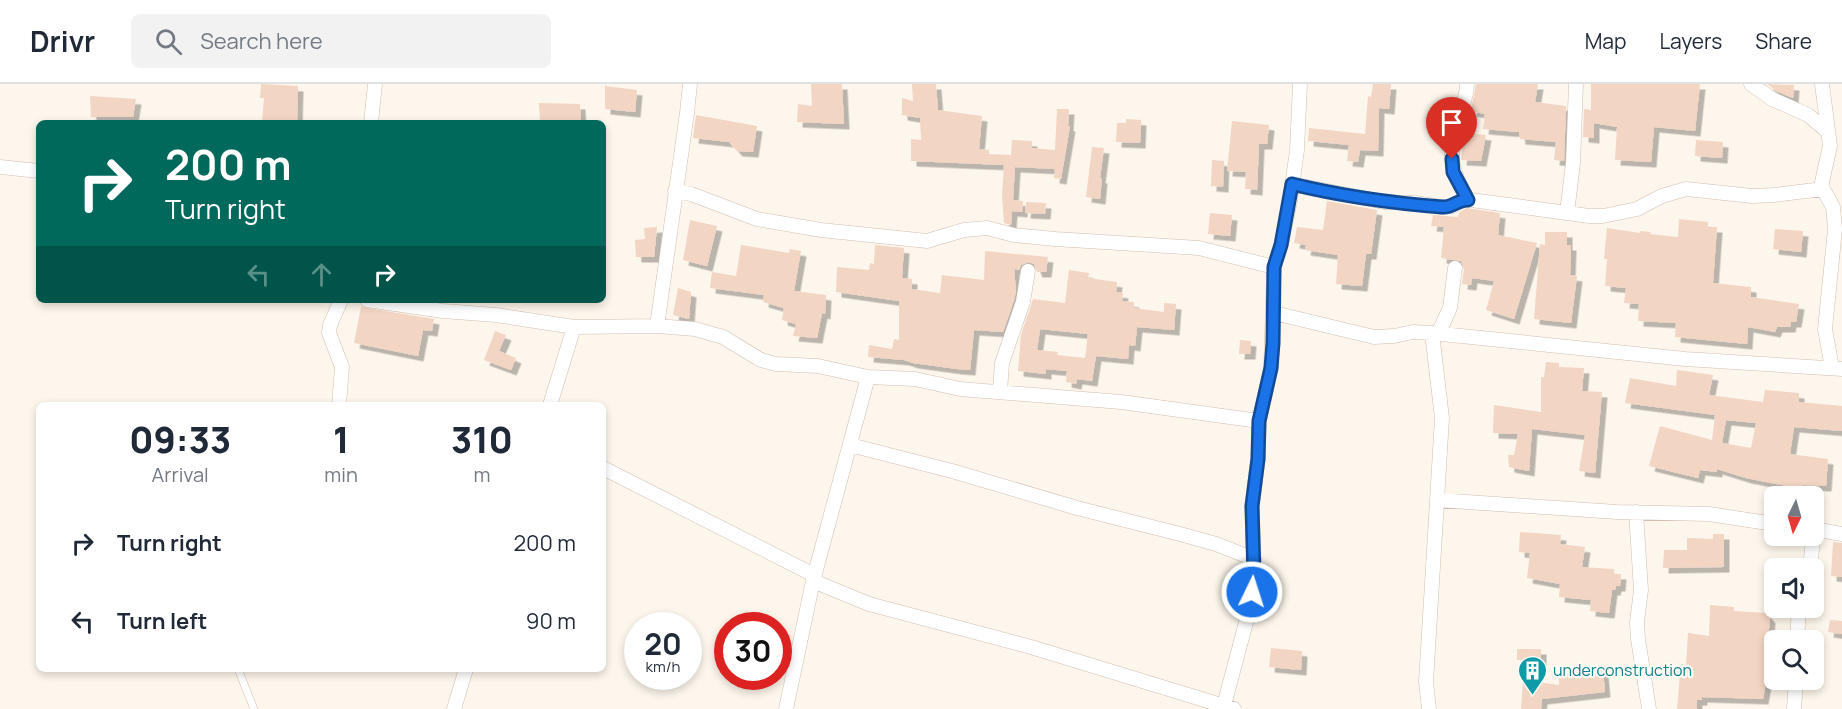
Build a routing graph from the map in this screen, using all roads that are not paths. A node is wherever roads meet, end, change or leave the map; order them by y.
1 (375, 84) edge
2 (690, 84) edge
3 (1300, 84) edge
4 (1467, 84) edge
5 (1576, 84) edge
6 (1751, 84) edge
7 (1822, 84) edge
8 (371, 120) edge
9 (1827, 131) junction
10 (0, 167) edge
11 (36, 171) edge
12 (1292, 184) junction
13 (1823, 189) junction
14 (675, 191) junction
15 (1468, 200) junction
16 (1567, 213) junction
17 (1274, 267) junction
18 (1455, 268) dead end
19 (1028, 271) dead end
20 (340, 303) edge
21 (390, 303) edge
22 (1274, 313) junction
23 (657, 326) junction
24 (574, 327) junction
25 (1435, 333) junction
26 (1837, 368) edge
27 (868, 377) junction
28 (1000, 392) junction
29 (339, 402) edge
30 (551, 402) edge
31 (1259, 421) junction
32 (850, 446) junction
33 (606, 470) edge
34 (1437, 500) junction
35 (1636, 512) junction
36 (1764, 522) edge
37 (1824, 531) edge
38 (1842, 534) edge
39 (1254, 559) junction
40 (814, 578) junction
41 (239, 672) edge
42 (465, 672) edge
43 (1795, 690) edge
44 (1227, 708) edge
45 (254, 709) edge
46 (454, 709) edge
47 (786, 709) edge
48 (1429, 709) edge
49 (1649, 709) edge
50 (1794, 709) edge

1 - 8 street
2 - 14 street
3 - 12 street
4 - 15 street
5 - 16 street
6 - 9 street
7 - 9 street
9 - 13 street
10 - 11 street
12 - 15 street
12 - 17 street
13 - 16 street
13 - 26 street
14 - 17 street
14 - 23 street
15 - 16 street
17 - 22 street
18 - 25 street
19 - 28 street
20 - 29 street
21 - 24 street
22 - 25 street
22 - 31 street
23 - 24 street
23 - 27 street
24 - 30 street
25 - 26 street
25 - 34 street
27 - 28 street
27 - 32 street
28 - 31 street
31 - 39 street
32 - 39 street
32 - 40 street
33 - 40 street
34 - 35 street
34 - 48 street
35 - 36 street
35 - 49 street
37 - 38 street
39 - 44 street
40 - 44 street
40 - 47 street
41 - 45 lane
42 - 46 street
43 - 50 street

